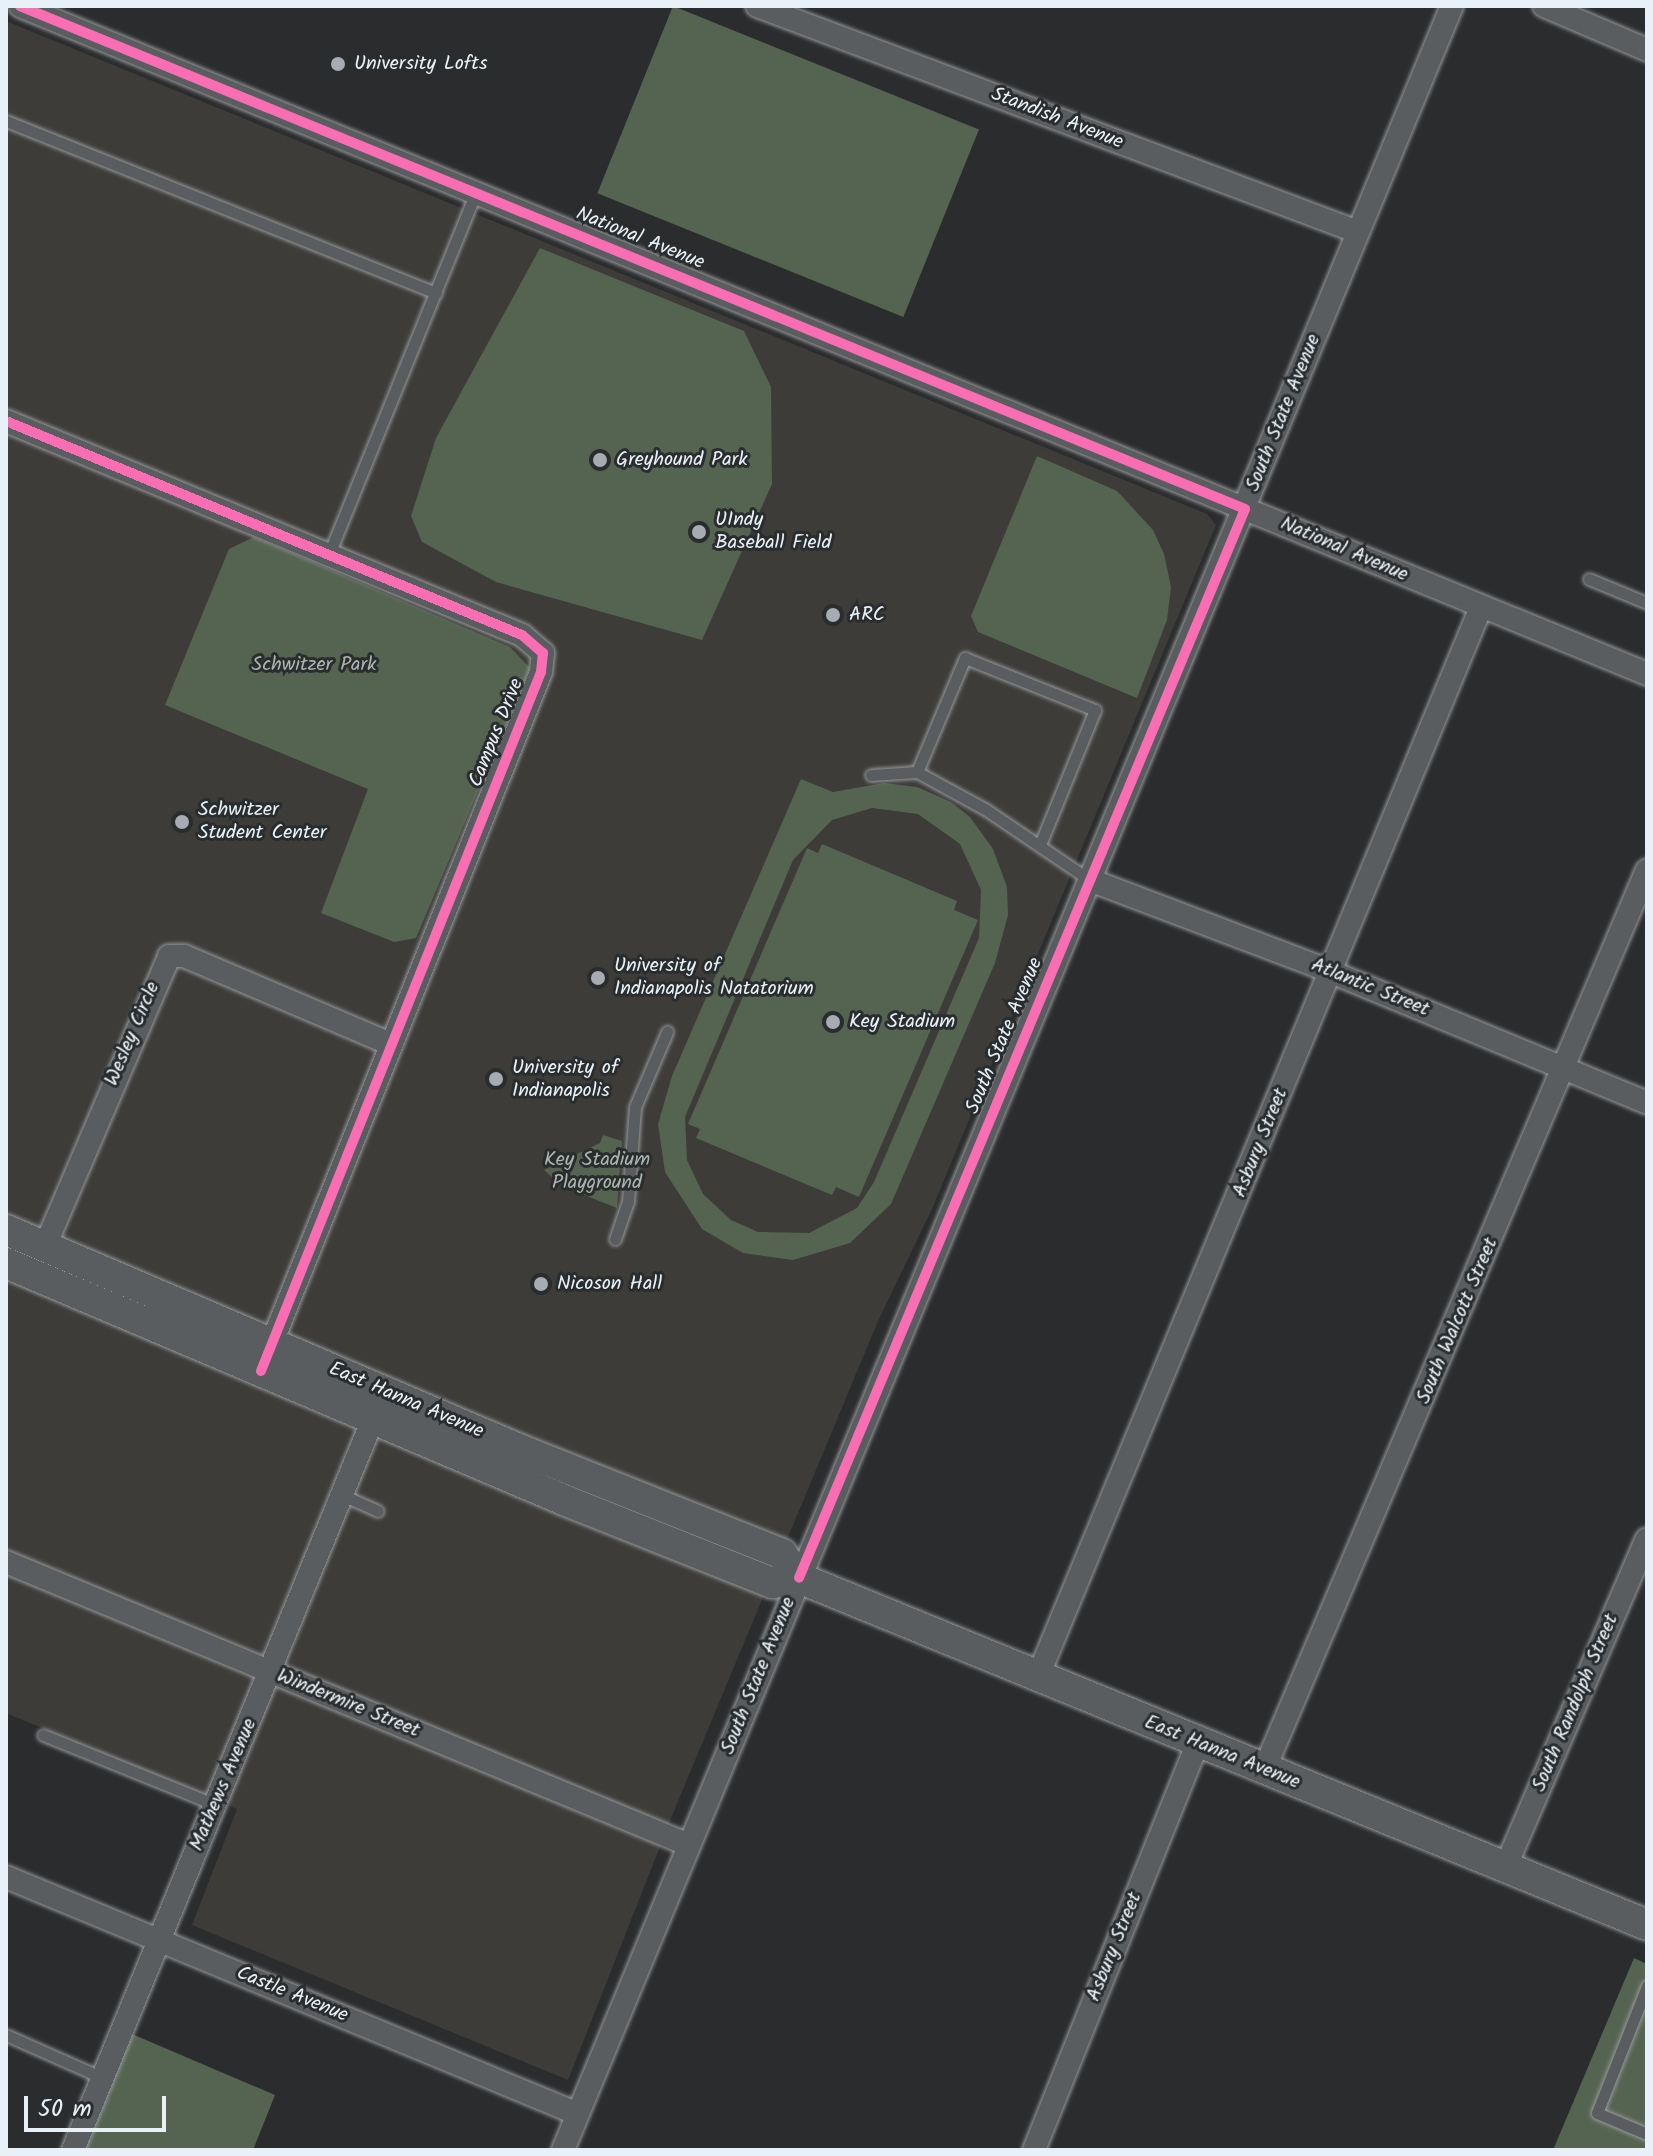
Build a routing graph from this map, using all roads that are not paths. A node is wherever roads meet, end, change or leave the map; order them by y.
1 (20, 6) edge
2 (757, 6) edge
3 (1452, 6) edge
4 (1544, 6) edge
5 (1647, 50) edge
6 (6, 121) edge
7 (476, 191) junction
8 (1358, 232) junction
9 (436, 293) junction
10 (6, 421) edge
11 (1245, 509) junction
12 (329, 554) junction
13 (1589, 579) dead end
14 (1647, 603) edge
15 (1481, 607) junction
16 (1647, 674) edge
17 (917, 772) junction
18 (871, 775) dead end
19 (1040, 845) junction
20 (1647, 870) edge
21 (1090, 880) junction
22 (1329, 971) junction
23 (667, 1032) dead end
24 (390, 1044) junction
25 (1564, 1068) junction
26 (1647, 1103) edge
27 (6, 1230) edge
28 (615, 1239) dead end
29 (45, 1246) junction
30 (6, 1263) edge
31 (266, 1357) junction
32 (373, 1419) junction
33 (342, 1495) junction
34 (378, 1511) dead end
35 (1647, 1539) edge
36 (6, 1562) edge
37 (799, 1578) junction
38 (271, 1672) junction
39 (1038, 1676) junction
40 (43, 1735) dead end
41 (1197, 1744) junction
42 (1264, 1770) junction
43 (216, 1805) junction
44 (689, 1845) junction
45 (1505, 1868) junction
46 (6, 1877) edge
47 (1647, 1925) edge
48 (160, 1941) junction
49 (1647, 1986) edge
50 (6, 2035) edge
51 (103, 2078) junction
52 (578, 2114) junction
53 (1647, 2134) edge
54 (73, 2150) edge
55 (563, 2150) edge
56 (1034, 2150) edge

1 - 7 street, National Avenue
2 - 8 street, Standish Avenue
3 - 8 street, South State Avenue
4 - 5 street
6 - 9 lane
7 - 9 lane
7 - 11 street, National Avenue
8 - 11 street, South State Avenue
9 - 12 lane
10 - 12 street, Campus Drive
11 - 15 street, National Avenue
11 - 21 street, South State Avenue
12 - 24 street, Campus Drive
13 - 14 lane
15 - 16 street, National Avenue
15 - 22 street, Asbury Street
17 - 18 lane
17 - 19 lane
17 - 19 lane
19 - 21 lane
20 - 25 street, South Walcott Street
21 - 22 street, Atlantic Street
21 - 37 street, South State Avenue
22 - 25 street, Atlantic Street
22 - 39 street, Asbury Street
23 - 28 lane
24 - 29 street, Wesley Circle
24 - 31 street, Campus Drive
25 - 26 street, Atlantic Street
25 - 42 street, South Walcott Street
27 - 29 main road, East Hanna Avenue
29 - 31 main road, East Hanna Avenue
30 - 31 main road, East Hanna Avenue
31 - 32 main road, East Hanna Avenue
31 - 37 main road, East Hanna Avenue
32 - 33 street, Mathews Avenue
32 - 37 main road, East Hanna Avenue
33 - 34 lane
33 - 38 street, Mathews Avenue
35 - 45 street, South Randolph Street
36 - 38 street, Windermire Street
37 - 39 main road, East Hanna Avenue
37 - 44 street, South State Avenue
38 - 43 street, Mathews Avenue
38 - 44 street, Windermire Street
39 - 41 main road, East Hanna Avenue
40 - 43 lane
41 - 42 main road, East Hanna Avenue
41 - 56 street, Asbury Street
42 - 45 main road, East Hanna Avenue
43 - 48 street, Mathews Avenue
44 - 52 street, South State Avenue
45 - 47 main road, East Hanna Avenue
46 - 48 street, Castle Avenue
48 - 51 street, Mathews Avenue
48 - 52 street, Castle Avenue
49 - 53 lane
50 - 51 lane
51 - 54 street, Mathews Avenue
52 - 55 street, South State Avenue

